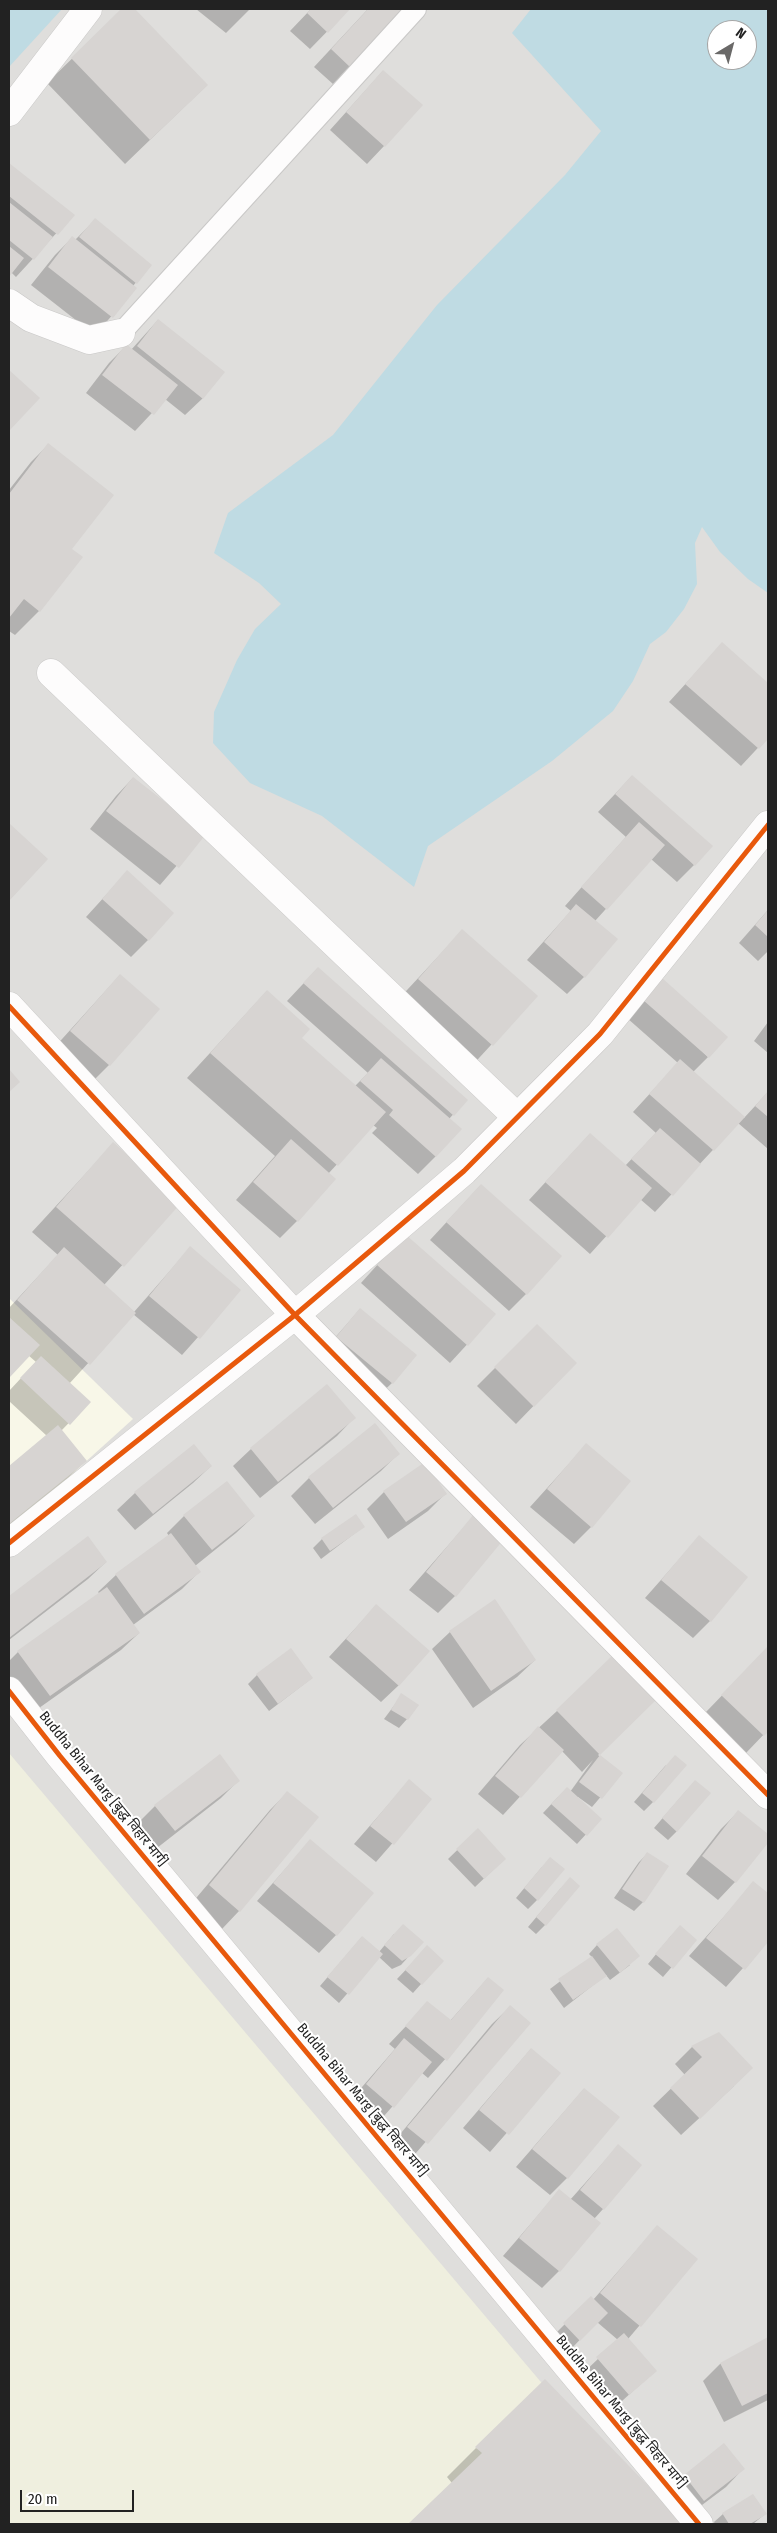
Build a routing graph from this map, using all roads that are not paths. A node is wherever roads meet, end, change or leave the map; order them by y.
1 (88, 9) edge
2 (416, 9) edge
3 (9, 112) edge
4 (9, 303) edge
5 (121, 333) joint
6 (51, 673) dead end
7 (768, 825) edge
8 (9, 1006) edge
9 (517, 1118) junction
10 (295, 1315) junction
11 (9, 1543) edge
12 (9, 1691) edge
13 (768, 1795) edge
14 (698, 2524) edge

1 - 3 street
2 - 5 lane
4 - 5 street
6 - 9 street
7 - 9 street
8 - 10 street
9 - 10 street
10 - 11 street
10 - 13 street
12 - 14 street, Buddha Bihar Marg [बुद्ध विहार मार्ग]

